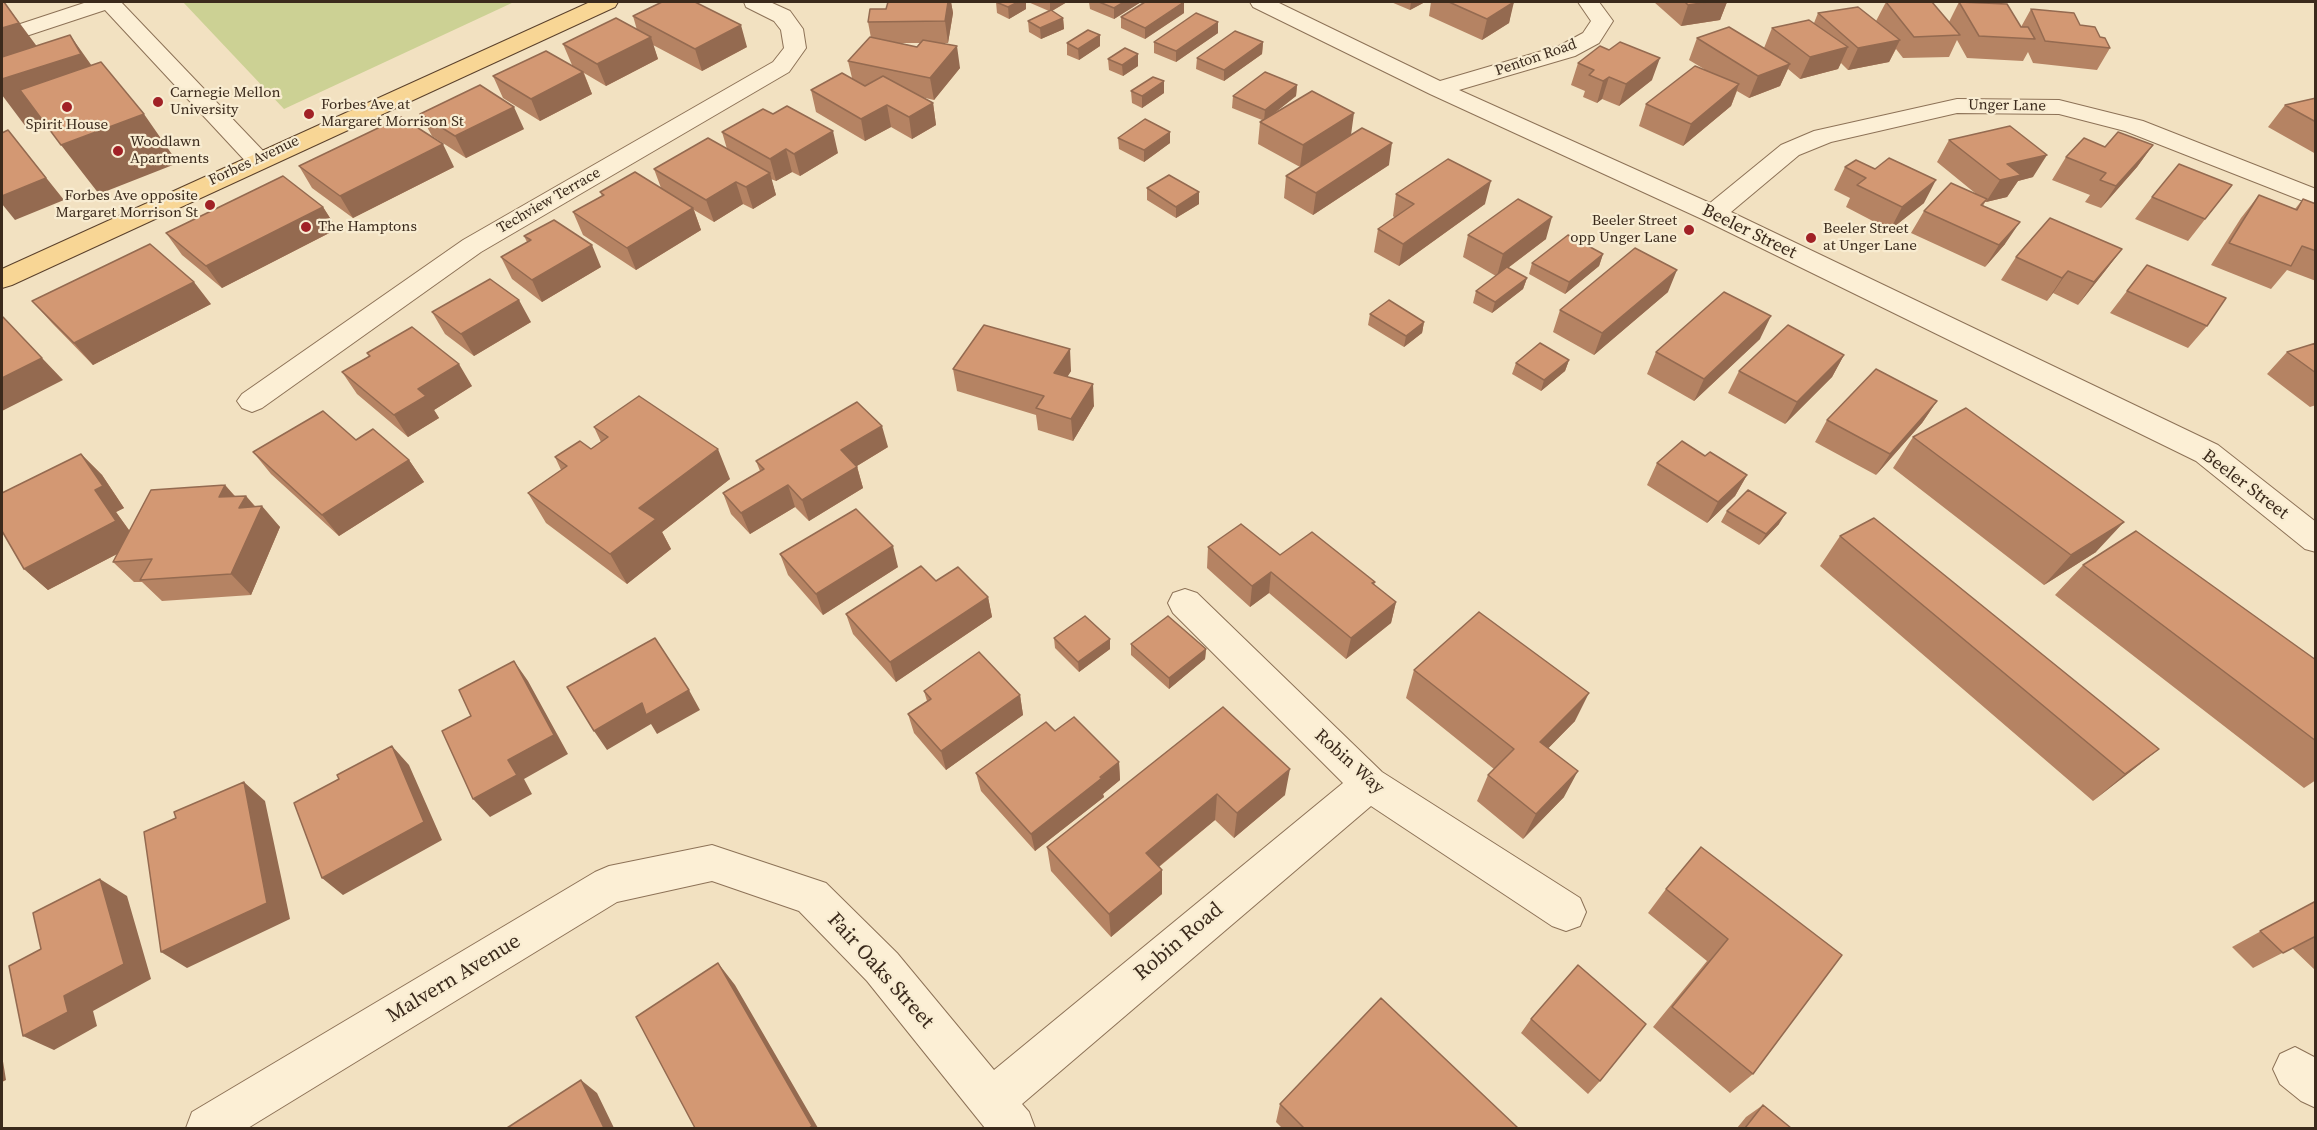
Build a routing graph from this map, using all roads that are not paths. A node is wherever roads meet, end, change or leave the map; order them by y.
1 (108, 2) edge
2 (607, 2) edge
3 (754, 2) edge
4 (1261, 2) edge
5 (1588, 2) edge
6 (2, 37) edge
7 (1438, 88) junction
8 (258, 160) junction
9 (2316, 198) edge
10 (1713, 214) junction
11 (2, 279) edge
12 (252, 401) dead end
13 (2316, 540) edge
14 (1185, 603) dead end
15 (1369, 784) junction
16 (712, 863) joint
17 (1566, 912) dead end
18 (1002, 1115) edge
19 (208, 1128) edge

1 - 6 street
1 - 8 street
2 - 8 main road, Forbes Avenue
3 - 12 street, Techview Terrace
4 - 7 street, Beeler Street
5 - 7 street, Penton Road
7 - 10 street, Beeler Street
8 - 11 main road, Forbes Avenue
9 - 10 street, Unger Lane
10 - 13 street, Beeler Street
14 - 15 street, Robin Way
15 - 17 street, Robin Way
15 - 18 street, Robin Road
16 - 18 street, Fair Oaks Street
16 - 19 street, Malvern Avenue

